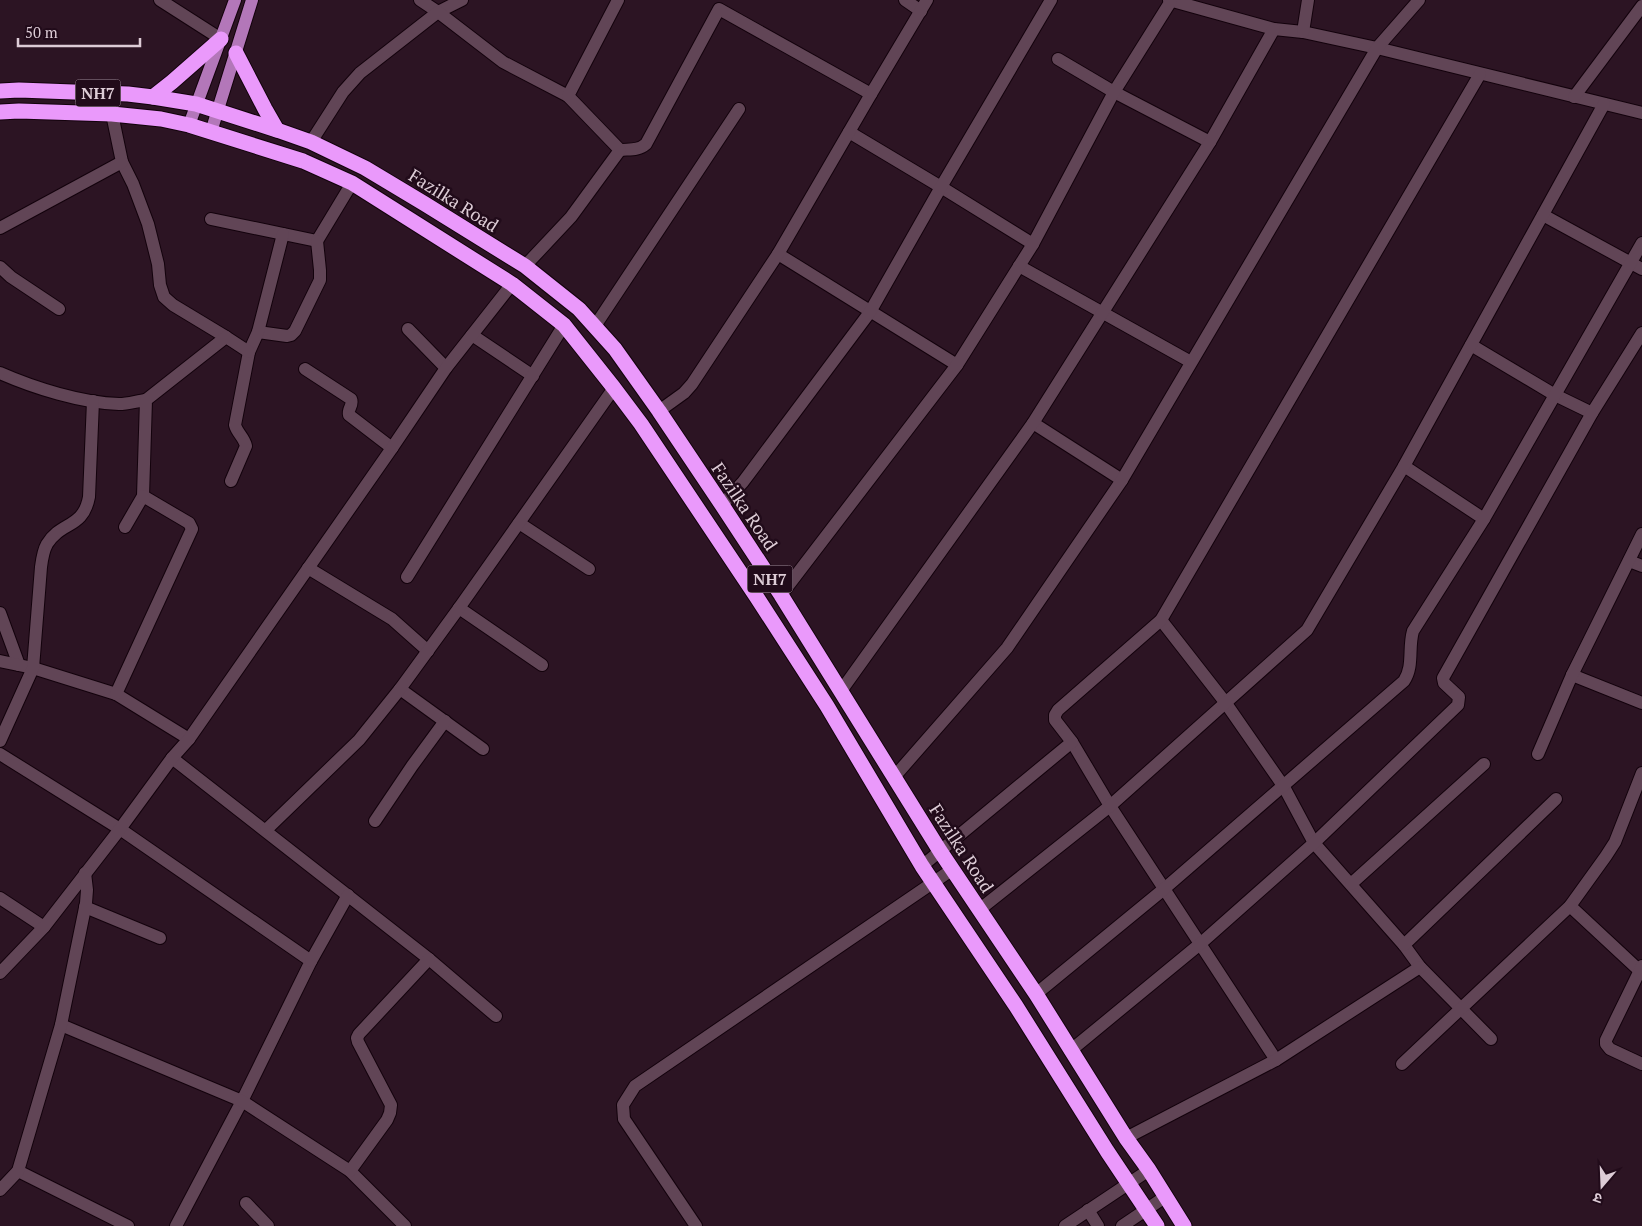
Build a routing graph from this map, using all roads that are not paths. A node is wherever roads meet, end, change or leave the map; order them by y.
1 (160, 0) edge
2 (234, 0) edge
3 (252, 0) edge
4 (420, 0) edge
5 (462, 0) edge
6 (618, 0) edge
7 (905, 0) edge
8 (1051, 0) edge
9 (1170, 0) edge
10 (1308, 0) edge
11 (1418, 0) edge
12 (721, 5) edge
13 (924, 5) edge
14 (1642, 6) edge
15 (438, 12) junction
16 (1274, 29) junction
17 (1302, 32) junction
18 (221, 39) junction
19 (1377, 48) junction
20 (236, 52) junction
21 (1058, 60) dead end
22 (1480, 74) junction
23 (0, 91) edge
24 (1114, 92) junction
25 (871, 94) junction
26 (568, 96) junction
27 (1574, 96) junction
28 (153, 97) junction
29 (196, 104) junction
30 (1604, 104) junction
31 (739, 109) dead end
32 (217, 110) junction
33 (0, 112) edge
34 (1642, 113) edge
35 (112, 114) junction
36 (188, 125) junction
37 (277, 130) junction
38 (212, 132) junction
39 (849, 132) junction
40 (311, 142) junction
41 (1210, 142) junction
42 (620, 150) junction
43 (122, 162) junction
44 (352, 184) junction
45 (941, 187) junction
46 (1543, 215) junction
47 (211, 219) dead end
48 (0, 228) edge
49 (283, 234) junction
50 (317, 241) junction
51 (1642, 243) edge
52 (1033, 244) junction
53 (778, 254) junction
54 (525, 266) junction
55 (1019, 266) junction
56 (0, 267) edge
57 (1636, 267) edge
58 (512, 284) junction
59 (59, 309) dead end
60 (870, 312) junction
61 (1103, 313) junction
62 (564, 325) junction
63 (595, 326) junction
64 (408, 329) dead end
65 (258, 332) junction
66 (1642, 334) edge
67 (472, 335) junction
68 (226, 337) junction
69 (1471, 345) junction
70 (249, 352) junction
71 (1191, 362) junction
72 (956, 365) junction
73 (306, 368) dead end
74 (446, 368) junction
75 (0, 373) edge
76 (533, 376) junction
77 (614, 388) junction
78 (1555, 395) junction
79 (146, 400) junction
80 (93, 401) junction
81 (660, 412) junction
82 (1592, 413) junction
83 (1033, 423) junction
84 (392, 448) junction
85 (1404, 466) junction
86 (1122, 480) junction
87 (231, 481) dead end
88 (143, 496) junction
89 (722, 505) junction
90 (1484, 520) junction
91 (519, 523) junction
92 (124, 527) dead end
93 (1642, 534) edge
94 (1629, 561) junction
95 (1642, 566) edge
96 (308, 568) junction
97 (589, 569) dead end
98 (407, 577) dead end
99 (781, 595) junction
100 (460, 608) junction
101 (0, 614) edge
102 (1161, 620) junction
103 (428, 651) junction
104 (0, 661) edge
105 (19, 665) junction
106 (542, 665) dead end
107 (33, 668) junction
108 (1572, 674) junction
109 (400, 689) junction
110 (842, 691) junction
111 (116, 694) junction
112 (1225, 702) junction
113 (1642, 703) edge
114 (445, 722) junction
115 (189, 739) junction
116 (0, 741) edge
117 (1072, 742) junction
118 (483, 749) dead end
119 (0, 754) edge
120 (1538, 754) dead end
121 (172, 758) junction
122 (1484, 764) dead end
123 (1642, 772) edge
124 (895, 776) junction
125 (1284, 787) junction
126 (1556, 799) dead end
127 (1110, 806) junction
128 (375, 821) dead end
129 (120, 829) junction
130 (266, 830) junction
131 (1314, 843) junction
132 (940, 851) junction
133 (922, 866) junction
134 (953, 869) junction
135 (85, 873) junction
136 (934, 882) junction
137 (1351, 884) junction
138 (1164, 889) junction
139 (348, 895) junction
140 (0, 898) edge
141 (1570, 906) junction
142 (85, 907) junction
143 (979, 910) junction
144 (44, 927) junction
145 (160, 938) dead end
146 (1200, 944) junction
147 (1404, 945) junction
148 (429, 959) junction
149 (311, 961) junction
150 (1420, 967) junction
151 (1641, 968) edge
152 (0, 973) edge
153 (1036, 994) junction
154 (1462, 1008) junction
155 (496, 1016) dead end
156 (60, 1025) junction
157 (1490, 1039) dead end
158 (1070, 1051) junction
159 (1276, 1060) junction
160 (1402, 1064) dead end
161 (1642, 1064) edge
162 (242, 1101) junction
163 (1126, 1138) junction
164 (1149, 1170) junction
165 (18, 1171) junction
166 (350, 1171) junction
167 (1128, 1184) junction
168 (0, 1190) edge
169 (1165, 1197) junction
170 (246, 1203) dead end
171 (1088, 1210) junction
172 (1146, 1210) junction
173 (128, 1226) edge
174 (176, 1226) edge
175 (268, 1226) edge
176 (406, 1226) edge
177 (696, 1226) edge
178 (1065, 1226) edge
179 (1098, 1226) edge
180 (1122, 1226) edge
181 (1157, 1226) edge
182 (1184, 1226) edge

1 - 18 street
2 - 18 main road
3 - 20 main road
4 - 15 street
5 - 15 street
6 - 26 street
7 - 13 street
8 - 45 street
9 - 16 street
9 - 24 street
10 - 17 street
11 - 19 street
12 - 25 street
12 - 42 street
13 - 25 street
14 - 27 street
15 - 26 street
15 - 40 street
16 - 17 street
16 - 41 street
17 - 19 street
18 - 28 highway
18 - 29 main road
19 - 22 street
19 - 71 street
20 - 32 main road
20 - 37 highway
21 - 24 street
22 - 27 street
22 - 102 street
23 - 28 highway, NH7
24 - 41 street
24 - 52 street
25 - 39 street
26 - 42 street
27 - 30 street
28 - 29 highway, NH7
29 - 32 highway, Fazilka Road / NH7
29 - 36 main road
30 - 34 street
30 - 46 street
31 - 63 street
32 - 37 highway, Fazilka Road / NH7
32 - 38 main road
33 - 35 highway, NH7
35 - 36 highway, NH7
35 - 43 street
36 - 38 highway, NH7
37 - 40 highway, Fazilka Road / NH7
38 - 44 highway, NH7
39 - 45 street
39 - 53 street
40 - 54 highway, Fazilka Road / NH7
41 - 61 street
42 - 54 street
43 - 48 street
43 - 68 street
44 - 50 street
44 - 58 highway, NH7
45 - 52 street
45 - 60 street
46 - 57 street
46 - 69 street
47 - 49 street
49 - 50 street
49 - 65 street
50 - 65 street
51 - 57 street
52 - 55 street
53 - 60 street
53 - 81 street
54 - 63 highway, Fazilka Road / NH7
55 - 61 street
55 - 72 street
56 - 59 street
57 - 78 street
58 - 62 highway, NH7
58 - 67 street
60 - 72 street
60 - 89 street
61 - 71 street
61 - 83 street
62 - 76 street
62 - 77 highway, NH7
63 - 81 highway, Fazilka Road / NH7
64 - 74 street
65 - 70 street
66 - 82 street
67 - 74 street
67 - 76 street
68 - 70 street
68 - 79 street
69 - 78 street
69 - 85 street
70 - 87 street
71 - 86 street
72 - 99 street
73 - 84 street
74 - 84 street
75 - 80 street
76 - 98 street
77 - 91 street
77 - 133 highway, NH7
78 - 82 street
78 - 90 street
79 - 80 street
79 - 88 street
80 - 107 street
81 - 89 highway, Fazilka Road / NH7
82 - 131 street
83 - 86 street
83 - 110 street
84 - 96 street
85 - 90 street
85 - 112 street
86 - 124 street
88 - 92 street
88 - 111 street
89 - 99 highway, Fazilka Road / NH7
90 - 125 street
91 - 97 street
91 - 100 street
93 - 94 street
94 - 95 street
94 - 108 street
96 - 103 street
96 - 115 street
99 - 110 highway, Fazilka Road / NH7
100 - 103 street
100 - 106 street
101 - 105 street
102 - 112 street
102 - 117 street
103 - 109 street
104 - 105 street
105 - 107 street
107 - 111 street
107 - 116 street
108 - 113 street
108 - 120 street
109 - 114 street
109 - 130 street
110 - 124 highway, Fazilka Road / NH7
111 - 115 street
112 - 125 street
112 - 127 street
114 - 118 street
114 - 128 street
115 - 121 street
117 - 127 street
117 - 132 street
119 - 129 street
121 - 129 street
121 - 130 street
122 - 137 street
123 - 141 street
124 - 132 highway, Fazilka Road / NH7
125 - 131 street
125 - 138 street
126 - 147 street
127 - 138 street
127 - 143 street
129 - 135 street
129 - 149 street
130 - 139 street
131 - 137 street
131 - 146 street
132 - 133 street
132 - 134 highway, Fazilka Road / NH7
133 - 136 highway, NH7
134 - 136 street
134 - 143 highway, Fazilka Road / NH7
135 - 142 street
135 - 144 street
136 - 167 highway, NH7
136 - 177 street
137 - 147 street
138 - 146 street
138 - 153 street
139 - 148 street
139 - 149 street
140 - 144 street
141 - 151 street
141 - 154 street
142 - 145 street
142 - 156 street
143 - 153 highway, Fazilka Road / NH7
144 - 152 street
146 - 158 street
146 - 159 street
147 - 150 street
148 - 155 street
148 - 166 street
149 - 162 street
150 - 154 street
150 - 159 street
151 - 161 street
153 - 158 highway, Fazilka Road / NH7
154 - 157 street
154 - 160 street
156 - 162 street
156 - 165 street
158 - 163 highway, Fazilka Road / NH7
159 - 163 street
162 - 166 street
162 - 174 street
163 - 164 highway, Fazilka Road / NH7
164 - 167 street
164 - 169 highway, Fazilka Road / NH7
165 - 168 street
165 - 173 street
166 - 176 street
167 - 171 street
167 - 172 highway, NH7
169 - 172 street
169 - 182 highway, Fazilka Road / NH7
170 - 175 street
171 - 178 street
171 - 179 street
172 - 180 street
172 - 181 highway, NH7

